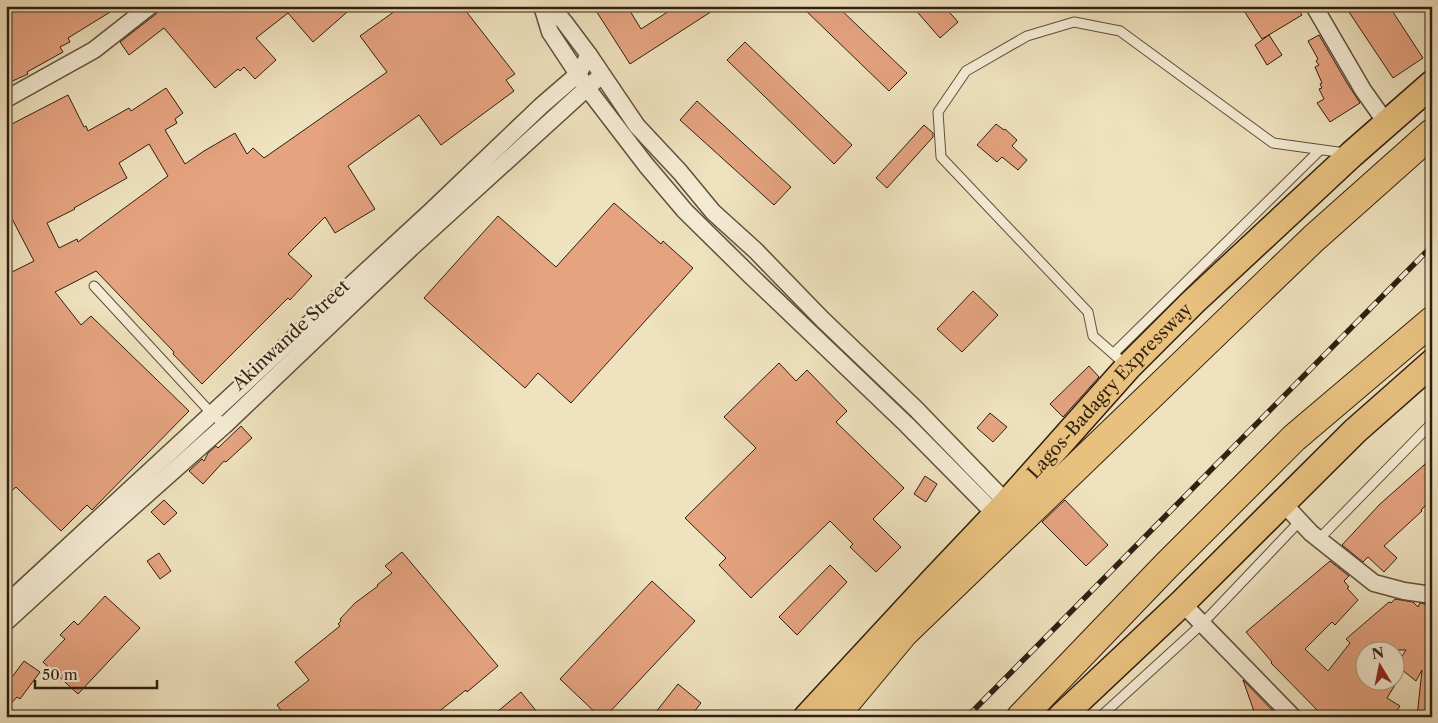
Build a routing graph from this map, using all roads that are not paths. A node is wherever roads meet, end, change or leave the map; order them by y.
1 (150, 6) edge
2 (542, 6) edge
3 (551, 6) edge
4 (1314, 6) edge
5 (589, 55) junction
6 (602, 75) junction
7 (582, 81) junction
8 (1432, 84) edge
9 (6, 99) edge
10 (1387, 124) junction
11 (1432, 133) edge
12 (1320, 150) junction
13 (1352, 154) junction
14 (94, 286) dead end
15 (1432, 321) edge
16 (1121, 360) junction
17 (1432, 363) edge
18 (212, 414) junction
19 (1432, 423) edge
20 (225, 425) junction
21 (1002, 509) junction
22 (1291, 511) junction
23 (1319, 539) junction
24 (1432, 594) edge
25 (1182, 603) junction
26 (6, 604) edge
27 (6, 622) edge
28 (1202, 624) junction
29 (807, 717) edge
30 (834, 717) edge
31 (1021, 717) edge
32 (1061, 717) edge
33 (1100, 717) edge
34 (1293, 717) edge

1 - 9 street
2 - 7 street
3 - 5 street
4 - 10 street
5 - 6 street
5 - 7 street, Akinwande Street
6 - 7 street, Akinwande Street
6 - 21 street
7 - 18 street, Akinwande Street
7 - 20 street, Akinwande Street
7 - 21 street
8 - 10 main road, Lagos-Badagry Expressway
10 - 13 main road, Lagos-Badagry Expressway
11 - 30 highway, Lagos-Badagry Expressway
12 - 13 lane
12 - 16 lane
12 - 16 lane
13 - 16 main road, Lagos-Badagry Expressway
14 - 18 lane
15 - 31 highway
16 - 21 main road, Lagos-Badagry Expressway
17 - 22 main road
18 - 20 lane
18 - 26 street, Akinwande Street
19 - 23 lane
20 - 27 street, Akinwande Street
21 - 29 main road, Lagos-Badagry Expressway
22 - 23 street
22 - 25 main road
22 - 28 lane
23 - 24 street
25 - 28 street
25 - 32 main road
28 - 33 lane
28 - 34 street

